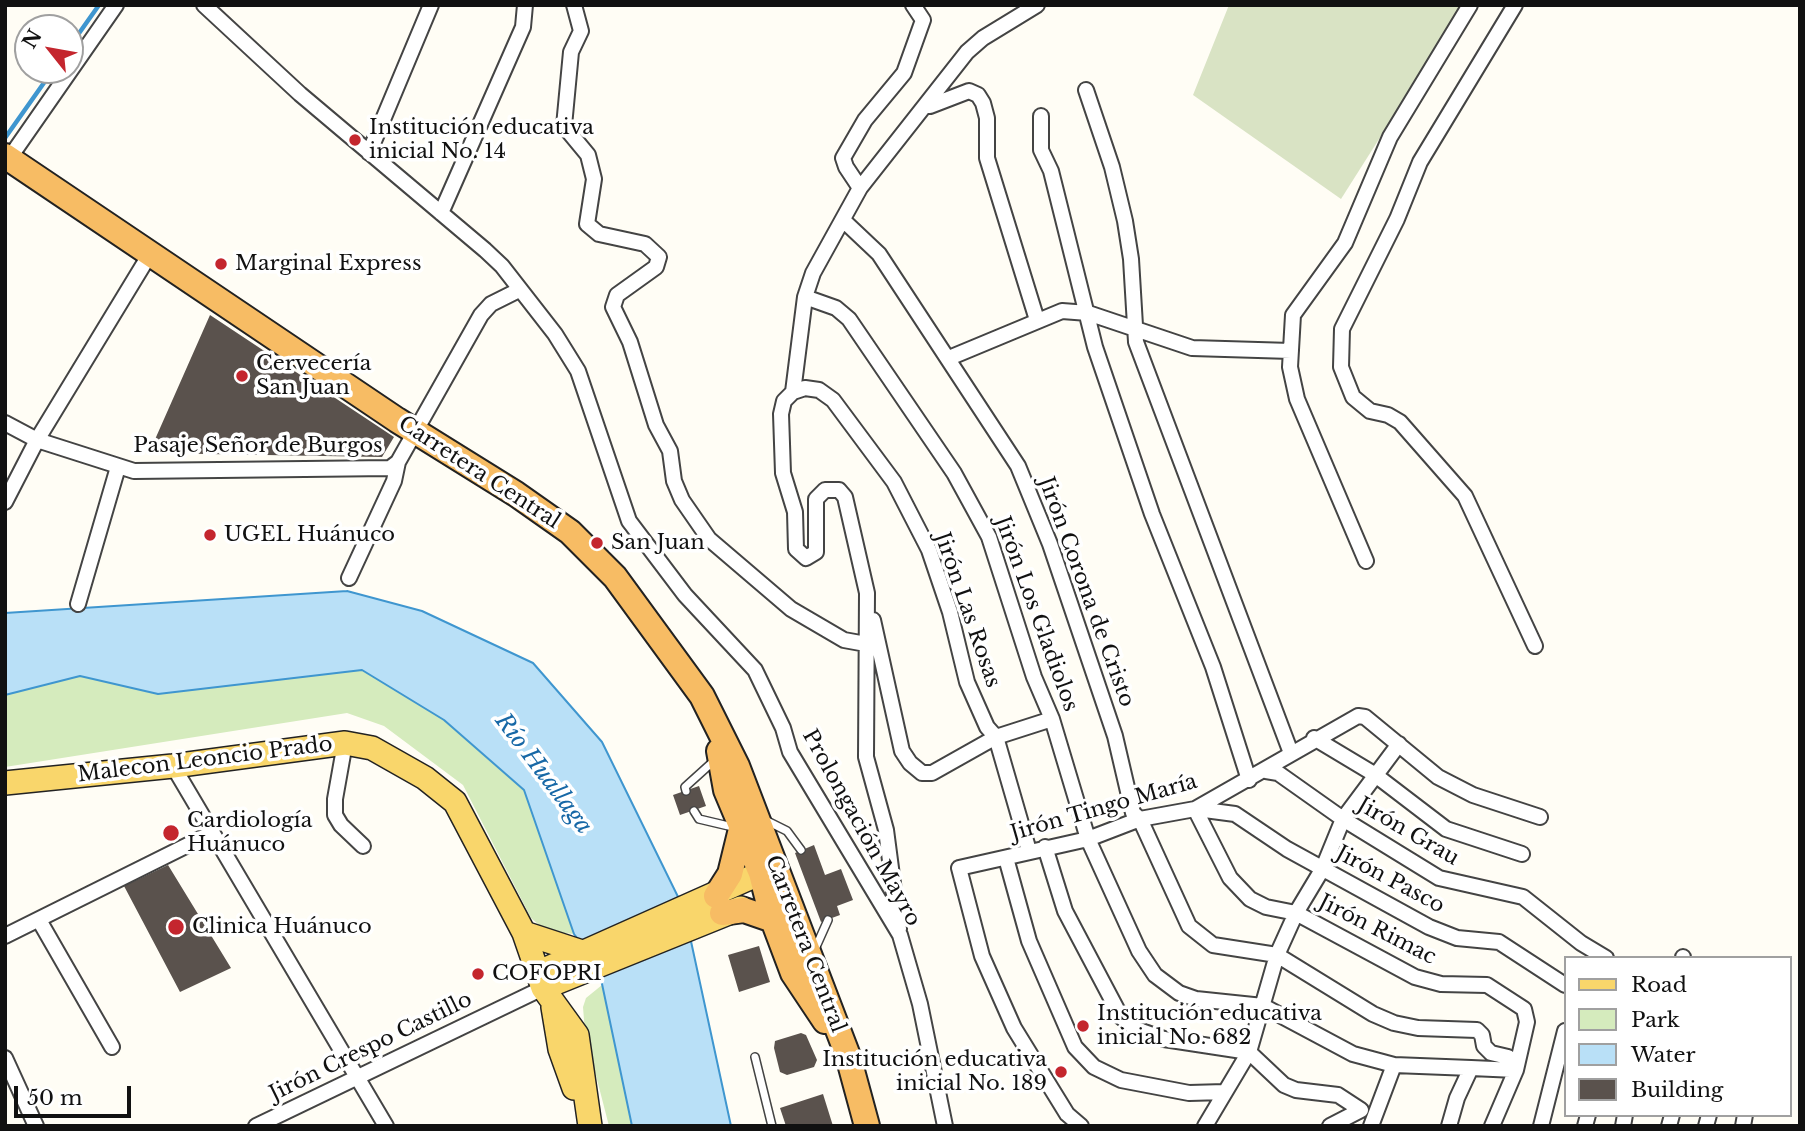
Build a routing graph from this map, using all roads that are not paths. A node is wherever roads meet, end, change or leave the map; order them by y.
1 (116, 5) edge
2 (431, 5) edge
3 (525, 5) edge
4 (574, 5) edge
5 (914, 5) edge
6 (1037, 5) edge
7 (1470, 5) edge
8 (1515, 5) edge
9 (212, 8) edge
10 (1086, 90) dead end
11 (923, 110) junction
12 (1041, 116) dead end
13 (369, 153) junction
14 (6, 159) edge
15 (860, 188) junction
16 (441, 213) junction
17 (843, 220) junction
18 (150, 254) junction
19 (519, 290) junction
20 (805, 297) junction
21 (1088, 313) junction
22 (1037, 320) junction
23 (1133, 328) junction
24 (1291, 351) junction
25 (949, 358) junction
26 (793, 392) junction
27 (5, 423) edge
28 (414, 430) junction
29 (37, 440) junction
30 (398, 463) junction
31 (118, 467) junction
32 (5, 502) edge
33 (1366, 561) dead end
34 (349, 578) dead end
35 (867, 593) junction
36 (78, 604) dead end
37 (866, 644) junction
38 (1535, 646) dead end
39 (713, 715) junction
40 (1052, 719) junction
41 (996, 737) junction
42 (1314, 738) junction
43 (345, 743) junction
44 (1399, 744) junction
45 (1291, 753) junction
46 (720, 755) junction
47 (173, 766) junction
48 (1266, 771) junction
49 (1374, 774) junction
50 (1248, 780) junction
51 (5, 783) edge
52 (687, 791) dead end
53 (1195, 809) junction
54 (694, 811) dead end
55 (1540, 817) dead end
56 (1140, 819) junction
57 (1343, 819) junction
58 (748, 821) junction
59 (212, 833) junction
60 (1088, 839) junction
61 (363, 846) dead end
62 (1045, 847) junction
63 (801, 850) dead end
64 (1029, 851) junction
65 (1522, 854) dead end
66 (1006, 858) junction
67 (1323, 868) junction
68 (771, 893) junction
69 (712, 907) junction
70 (1296, 913) junction
71 (39, 920) junction
72 (828, 920) dead end
73 (524, 933) junction
74 (900, 935) junction
75 (5, 936) edge
76 (1277, 955) junction
77 (811, 956) junction
78 (1603, 956) edge
79 (586, 957) junction
80 (1563, 984) edge
81 (544, 987) junction
82 (1263, 1006) junction
83 (1563, 1039) edge
84 (112, 1047) dead end
85 (1249, 1052) junction
86 (848, 1056) junction
87 (755, 1057) dead end
88 (5, 1058) edge
89 (1394, 1065) junction
90 (1471, 1068) junction
91 (1516, 1070) junction
92 (357, 1077) junction
93 (1225, 1092) junction
94 (37, 1126) edge
95 (256, 1126) edge
96 (386, 1126) edge
97 (589, 1126) edge
98 (772, 1126) edge
99 (867, 1126) edge
100 (945, 1126) edge
101 (1081, 1126) edge
102 (1205, 1126) edge
103 (1330, 1126) edge
104 (1371, 1126) edge
105 (1449, 1126) edge
106 (1492, 1126) edge
107 (1541, 1126) edge

1 - 14 street
2 - 13 street
3 - 16 street
4 - 37 street
5 - 15 street
6 - 11 street
7 - 24 street
8 - 38 street
9 - 13 street, Prolongación Mayro
10 - 23 street
11 - 15 street
11 - 22 street
12 - 21 street
13 - 16 street, Prolongación Mayro
14 - 18 highway, Carretera Central
15 - 17 street
16 - 19 street, Prolongación Mayro
17 - 20 street
17 - 25 street, Jirón Corona de Cristo
18 - 28 highway, Carretera Central
18 - 29 street
19 - 28 street, Pasaje Señor de Burgos
19 - 74 street, Prolongación Mayro
20 - 26 street
20 - 40 street, Jirón Los Gladiolos
21 - 22 street
21 - 23 street
21 - 50 street
22 - 25 street
23 - 24 street
23 - 45 street
24 - 33 street
25 - 56 street, Jirón Corona de Cristo
26 - 35 street
26 - 41 street, Jirón Las Rosas
27 - 29 street, Pasaje Señor de Burgos
28 - 30 street, Pasaje Señor de Burgos
28 - 39 highway, Carretera Central
29 - 31 street, Pasaje Señor de Burgos
29 - 32 street
30 - 31 street, Pasaje Señor de Burgos
30 - 34 street
31 - 36 street
35 - 37 street
35 - 41 street
37 - 74 street
39 - 46 highway
39 - 58 highway, Carretera Central
40 - 41 street
40 - 60 street, Jirón Los Gladiolos
41 - 64 street, Jirón Las Rosas
42 - 44 street, Jirón Tingo María
42 - 45 street, Jirón Tingo María
42 - 49 street
43 - 47 main road, Malecon Leoncio Prado
43 - 61 street
43 - 73 main road, Malecon Leoncio Prado
44 - 49 street
44 - 55 street
45 - 48 street, Jirón Tingo María
46 - 52 lane
46 - 58 highway
47 - 51 main road, Malecon Leoncio Prado
47 - 59 street
48 - 50 street, Jirón Tingo María
48 - 57 street, Jirón Grau
49 - 57 street
49 - 65 street
50 - 53 street, Jirón Tingo María
53 - 56 street, Jirón Tingo María
53 - 67 street, Jirón Pasco
53 - 70 street, Jirón Rimac
54 - 58 lane
56 - 60 street, Jirón Tingo María
56 - 76 street, Jirón Corona de Cristo
57 - 67 street
57 - 78 street, Jirón Grau
58 - 63 lane
58 - 68 highway
58 - 69 highway
59 - 71 street
59 - 92 street
60 - 62 street, Jirón Tingo María
60 - 82 street, Jirón Los Gladiolos
62 - 64 street, Jirón Tingo María
62 - 85 street
64 - 66 street, Jirón Tingo María
66 - 93 street
66 - 101 street, Jirón Tingo María
67 - 70 street
67 - 80 street, Jirón Pasco
68 - 69 main road
68 - 69 highway
68 - 77 highway, Carretera Central
68 - 86 highway
69 - 79 main road
70 - 76 street
70 - 91 street, Jirón Rimac
71 - 75 street
71 - 84 street
72 - 77 lane
73 - 79 main road
73 - 81 main road, Malecon Leoncio Prado
74 - 100 street, Prolongación Mayro
76 - 82 street
76 - 91 street
77 - 86 highway, Carretera Central
79 - 81 main road
81 - 92 street, Jirón Crespo Castillo
81 - 97 main road, Malecon Leoncio Prado
82 - 85 street
82 - 89 street
83 - 107 street
85 - 93 street
85 - 103 street
86 - 99 highway, Carretera Central
87 - 98 lane
88 - 94 street
89 - 90 street
89 - 104 street
90 - 91 street
90 - 105 street
91 - 106 street, Jirón Rimac
92 - 95 street, Jirón Crespo Castillo
92 - 96 street
93 - 102 street

